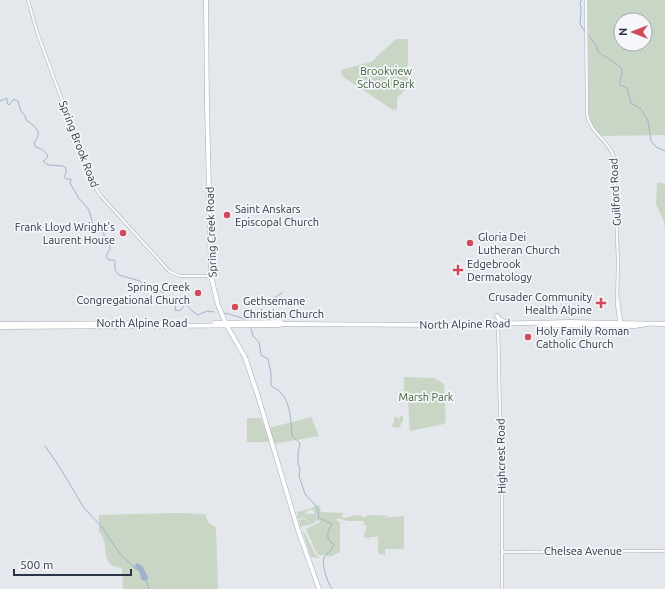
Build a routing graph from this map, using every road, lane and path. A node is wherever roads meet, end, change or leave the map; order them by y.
1 (28, 0) edge
2 (206, 0) edge
3 (586, 0) edge
4 (211, 276) junction
5 (497, 316) dead end
6 (223, 318) junction
7 (621, 322) junction
8 (233, 323) junction
9 (498, 323) junction
10 (508, 323) junction
11 (283, 324) junction
12 (528, 324) junction
13 (647, 324) junction
14 (665, 324) edge
15 (0, 325) edge
16 (226, 325) junction
17 (665, 551) edge
18 (502, 552) junction
19 (320, 589) edge
20 (502, 589) edge

1 - 4 street, Spring Brook Road
2 - 4 main road, Spring Creek Road
3 - 7 street, Guilford Road
4 - 6 main road, Spring Creek Road
5 - 10 main road
6 - 8 main road
6 - 16 main road, Spring Creek Road
7 - 12 main road, North Alpine Road
7 - 13 main road, North Alpine Road
8 - 11 main road, North Alpine Road
8 - 16 main road, North Alpine Road
9 - 10 main road, North Alpine Road
9 - 11 main road, North Alpine Road
9 - 18 street, Highcrest Road
10 - 12 main road, North Alpine Road
11 - 16 main road, North Alpine Road
12 - 13 main road, North Alpine Road
13 - 14 main road, North Alpine Road
15 - 16 main road, North Alpine Road
16 - 19 main road, Spring Creek Road
17 - 18 street, Chelsea Avenue
18 - 20 street, Highcrest Road

